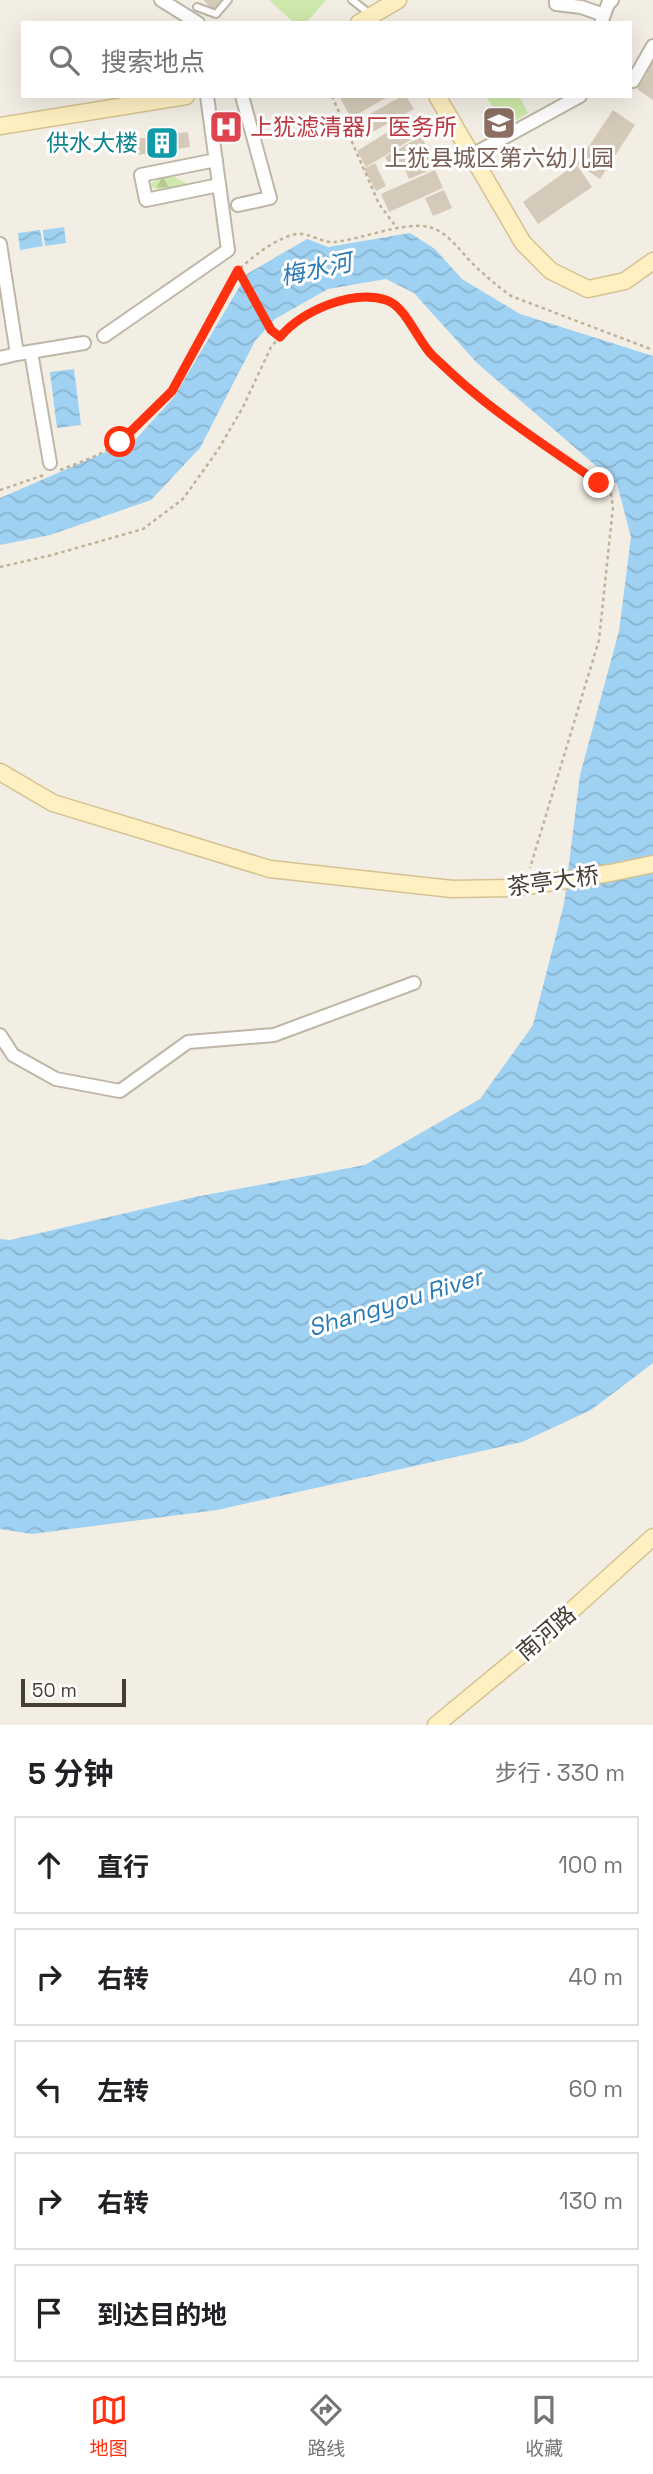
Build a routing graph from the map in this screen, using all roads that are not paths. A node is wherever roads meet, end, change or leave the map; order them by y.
1 (161, 0) edge
2 (228, 0) edge
3 (352, 0) edge
4 (398, 0) edge
5 (556, 0) edge
6 (612, 0) edge
7 (197, 7) dead end
8 (602, 19) edge
9 (370, 20) edge
10 (195, 21) edge
11 (653, 46) edge
12 (632, 81) edge
13 (174, 98) edge
14 (207, 98) edge
15 (243, 98) edge
16 (438, 98) edge
17 (576, 98) edge
18 (0, 126) edge
19 (472, 155) junction
20 (216, 160) junction
21 (219, 186) junction
22 (238, 205) dead end
23 (0, 244) edge
24 (653, 261) edge
25 (104, 336) dead end
26 (84, 343) dead end
27 (24, 353) junction
28 (0, 358) edge
29 (52, 469) road end
30 (0, 772) edge
31 (653, 864) edge
32 (414, 983) dead end
33 (0, 1035) edge
34 (0, 1046) edge
35 (13, 1055) junction
36 (653, 1536) edge
37 (436, 1725) edge

1 - 10 street
2 - 7 lane
3 - 9 lane
4 - 9 street
5 - 8 street
6 - 8 street
11 - 12 street
13 - 18 street
14 - 20 street
15 - 22 street
16 - 19 street
17 - 19 street
19 - 24 street
20 - 21 street
20 - 21 street
21 - 25 street
23 - 27 street
26 - 27 street
27 - 28 street
27 - 29 street
30 - 31 street, 茶亭大桥
32 - 35 street
33 - 35 street
34 - 35 street
36 - 37 street, 南河路

